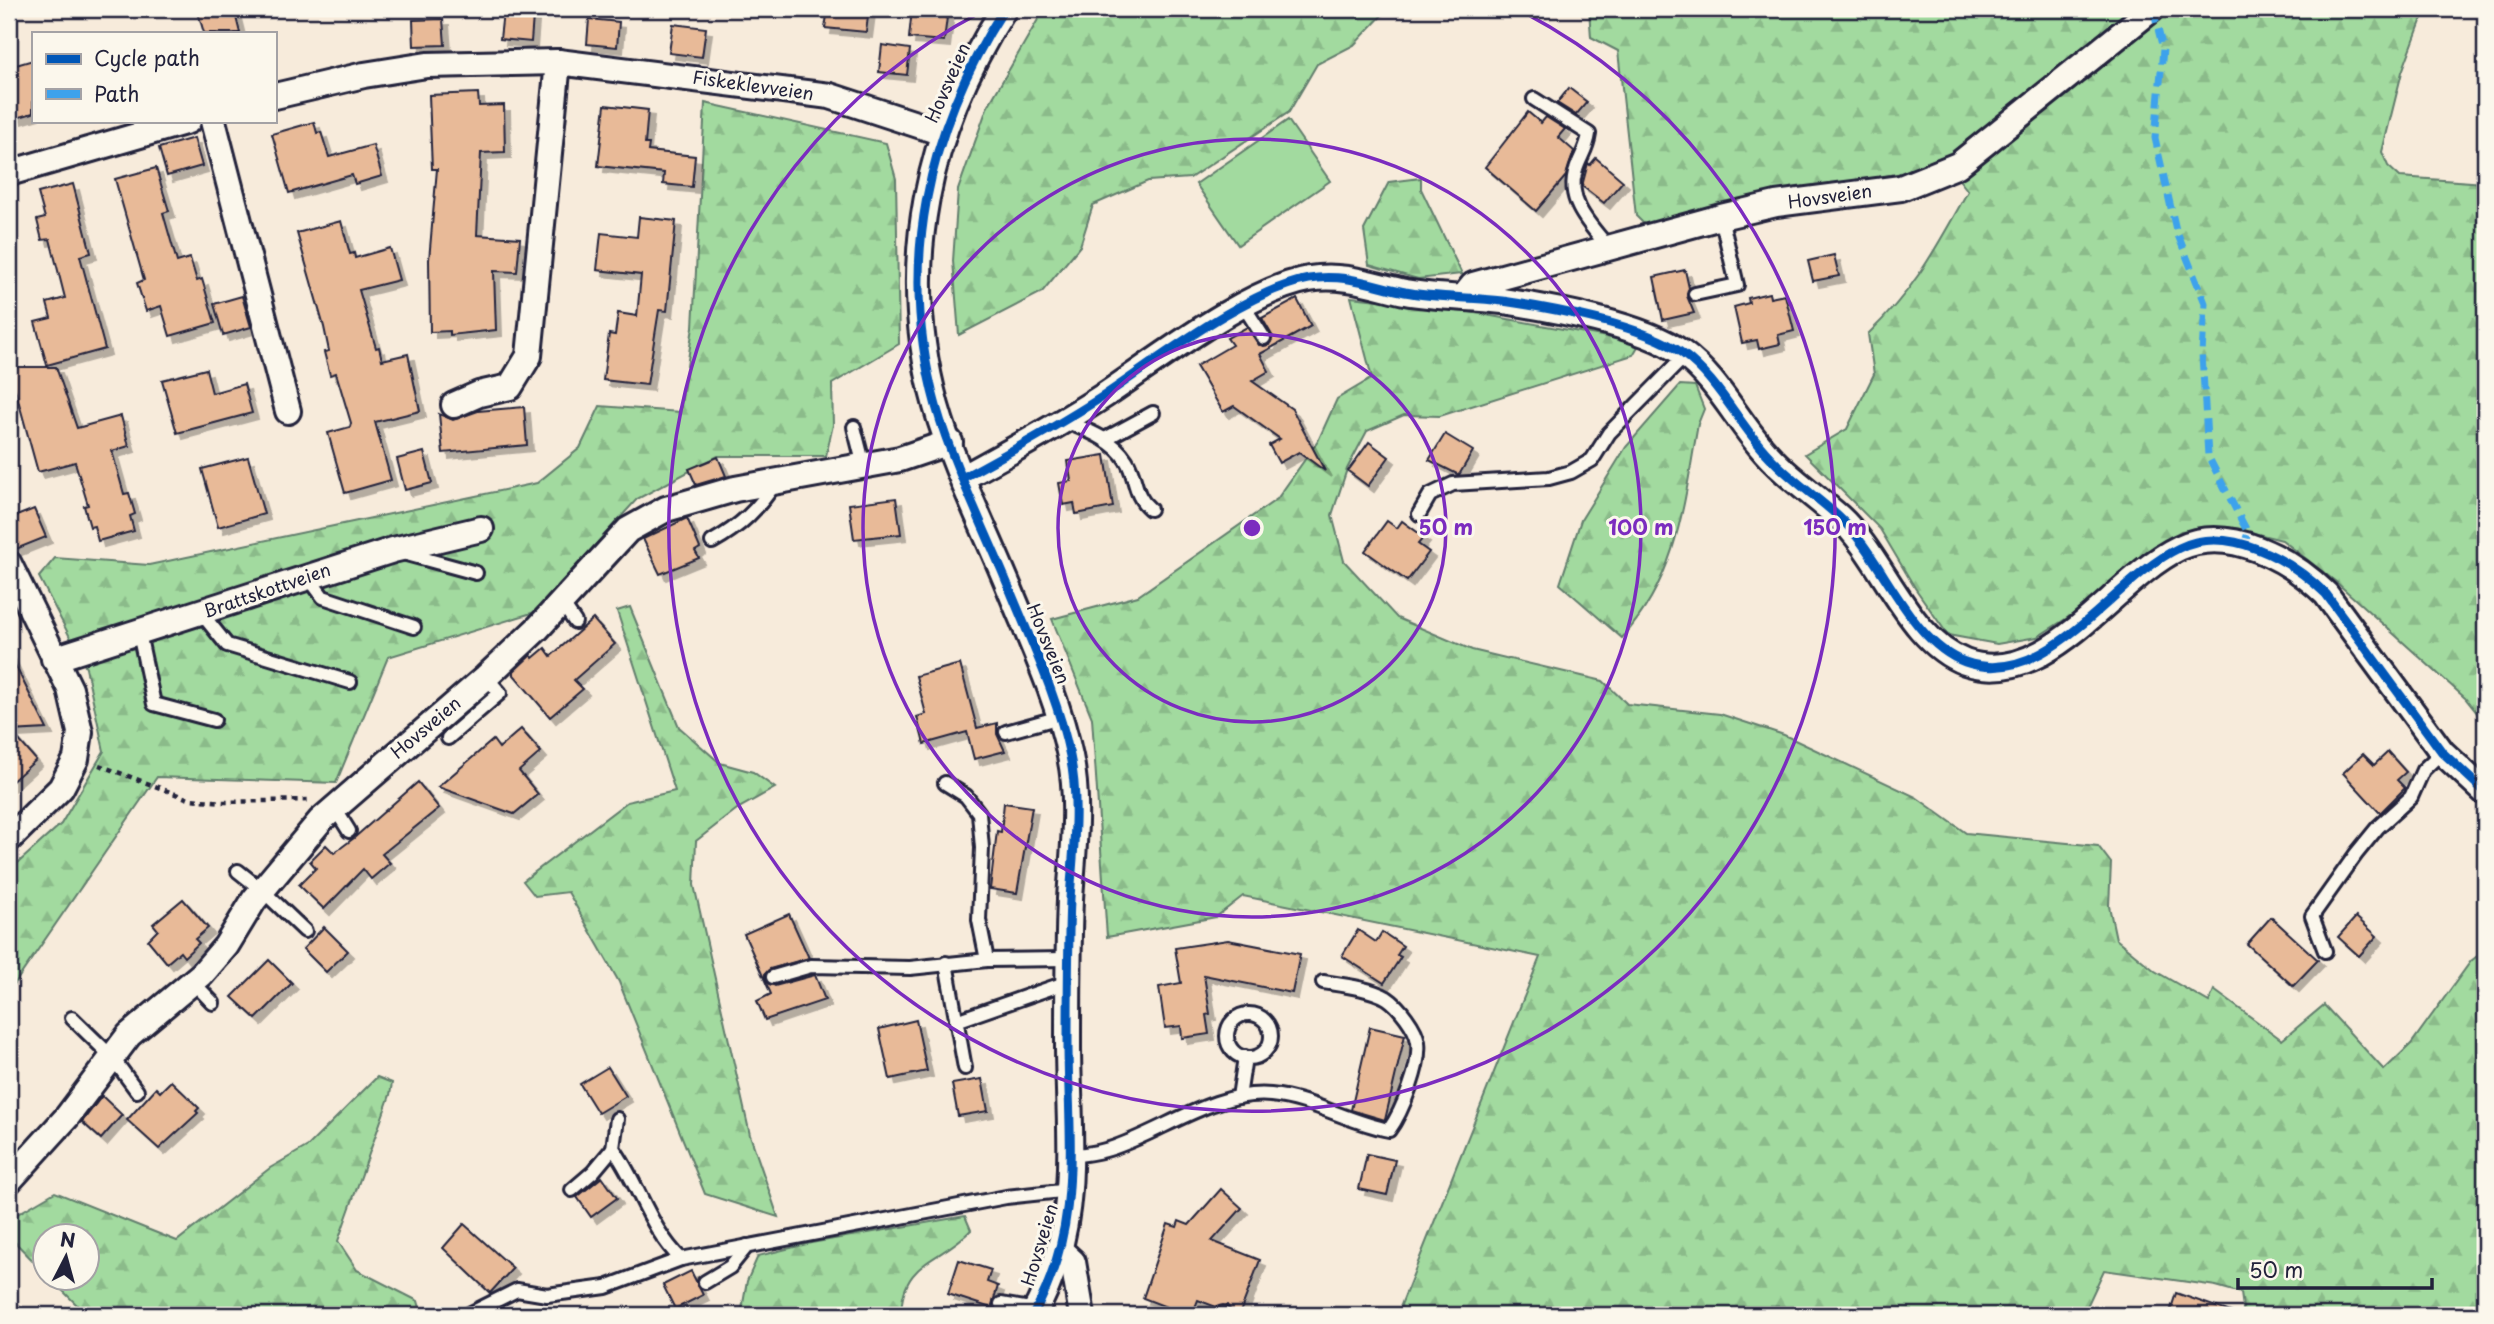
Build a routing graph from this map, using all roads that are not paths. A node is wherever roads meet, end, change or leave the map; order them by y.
1 (1004, 9) edge
2 (2152, 9) edge
3 (558, 62) junction
4 (276, 96) edge
5 (1534, 99) dead end
6 (185, 122) edge
7 (214, 122) edge
8 (943, 134) junction
9 (9, 173) edge
10 (1721, 217) junction
11 (1609, 248) junction
12 (1527, 271) junction
13 (1696, 294) dead end
14 (1464, 296) junction
15 (1243, 305) junction
16 (1531, 306) junction
17 (1264, 338) dead end
18 (1685, 356) junction
19 (454, 405) dead end
20 (288, 411) dead end
21 (1153, 413) dead end
22 (1065, 421) junction
23 (854, 427) dead end
24 (1105, 439) junction
25 (950, 443) junction
26 (864, 466) junction
27 (964, 477) junction
28 (778, 479) junction
29 (1150, 509) dead end
30 (1419, 513) dead end
31 (481, 529) dead end
32 (712, 542) dead end
33 (393, 550) junction
34 (9, 565) edge
35 (477, 573) dead end
36 (308, 577) junction
37 (202, 614) junction
38 (414, 627) dead end
39 (139, 633) junction
40 (54, 659) junction
41 (486, 677) junction
42 (350, 682) dead end
43 (1060, 717) junction
44 (214, 720) dead end
45 (1006, 732) dead end
46 (448, 738) dead end
47 (2442, 752) junction
48 (945, 783) dead end
49 (2485, 792) edge
50 (340, 800) junction
51 (349, 831) dead end
52 (9, 839) edge
53 (238, 871) dead end
54 (262, 890) junction
55 (305, 932) dead end
56 (2325, 951) dead end
57 (987, 960) junction
58 (946, 963) junction
59 (1067, 970) junction
60 (773, 977) dead end
61 (193, 982) junction
62 (1322, 982) dead end
63 (213, 1003) dead end
64 (72, 1018) dead end
65 (956, 1021) junction
66 (112, 1057) junction
67 (1245, 1057) dead end
68 (965, 1068) dead end
69 (137, 1091) dead end
70 (1238, 1097) junction
71 (617, 1119) dead end
72 (613, 1147) junction
73 (1072, 1156) junction
74 (9, 1181) edge
75 (572, 1190) dead end
76 (1071, 1190) junction
77 (747, 1246) junction
78 (1059, 1249) junction
79 (681, 1259) junction
80 (705, 1282) dead end
81 (1001, 1304) dead end
82 (1034, 1313) edge
83 (467, 1315) edge
84 (1082, 1315) edge

1 - 8 street, Hovsveien
2 - 10 street, Hovsveien
3 - 4 street, Fiskeklevveien
3 - 8 street, Fiskeklevveien
3 - 19 street
5 - 11 lane
6 - 9 street
7 - 20 street
8 - 25 street, Hovsveien
10 - 11 street, Hovsveien
10 - 13 lane
11 - 12 street, Hovsveien
12 - 14 street, Hovsveien
12 - 16 street
14 - 15 street
14 - 16 street
15 - 17 lane
15 - 22 street
16 - 18 street
18 - 30 lane
18 - 47 street
21 - 24 lane
22 - 24 lane
22 - 27 street
23 - 26 lane
24 - 29 lane
25 - 26 street, Hovsveien
25 - 27 street, Hovsveien
26 - 28 street, Hovsveien
27 - 43 street, Hovsveien
28 - 32 lane
28 - 41 street, Hovsveien
31 - 33 street, Brattskottveien
33 - 35 lane
33 - 36 street, Brattskottveien
34 - 40 street
36 - 37 street, Brattskottveien
36 - 38 lane
37 - 39 street, Brattskottveien
37 - 42 lane
39 - 40 street, Brattskottveien
39 - 44 lane
40 - 52 street
41 - 46 lane
41 - 50 street, Hovsveien
43 - 45 lane
43 - 59 street, Hovsveien
47 - 49 street
47 - 56 lane
48 - 57 lane
50 - 51 lane
50 - 54 street, Hovsveien
53 - 54 lane
54 - 55 lane
54 - 61 street, Hovsveien
57 - 58 lane
57 - 59 lane
58 - 60 lane
58 - 65 lane
59 - 65 lane
59 - 73 street, Hovsveien
61 - 63 lane
61 - 66 street, Hovsveien
62 - 70 lane
64 - 66 lane
65 - 68 lane
66 - 69 lane
66 - 74 street, Hovsveien
67 - 70 lane
70 - 73 lane
71 - 72 lane
72 - 75 lane
72 - 79 lane
73 - 76 street, Hovsveien
76 - 77 lane
76 - 78 street, Hovsveien
77 - 79 lane
77 - 80 lane
78 - 82 street, Hovsveien
78 - 84 street
79 - 83 lane
81 - 82 lane

